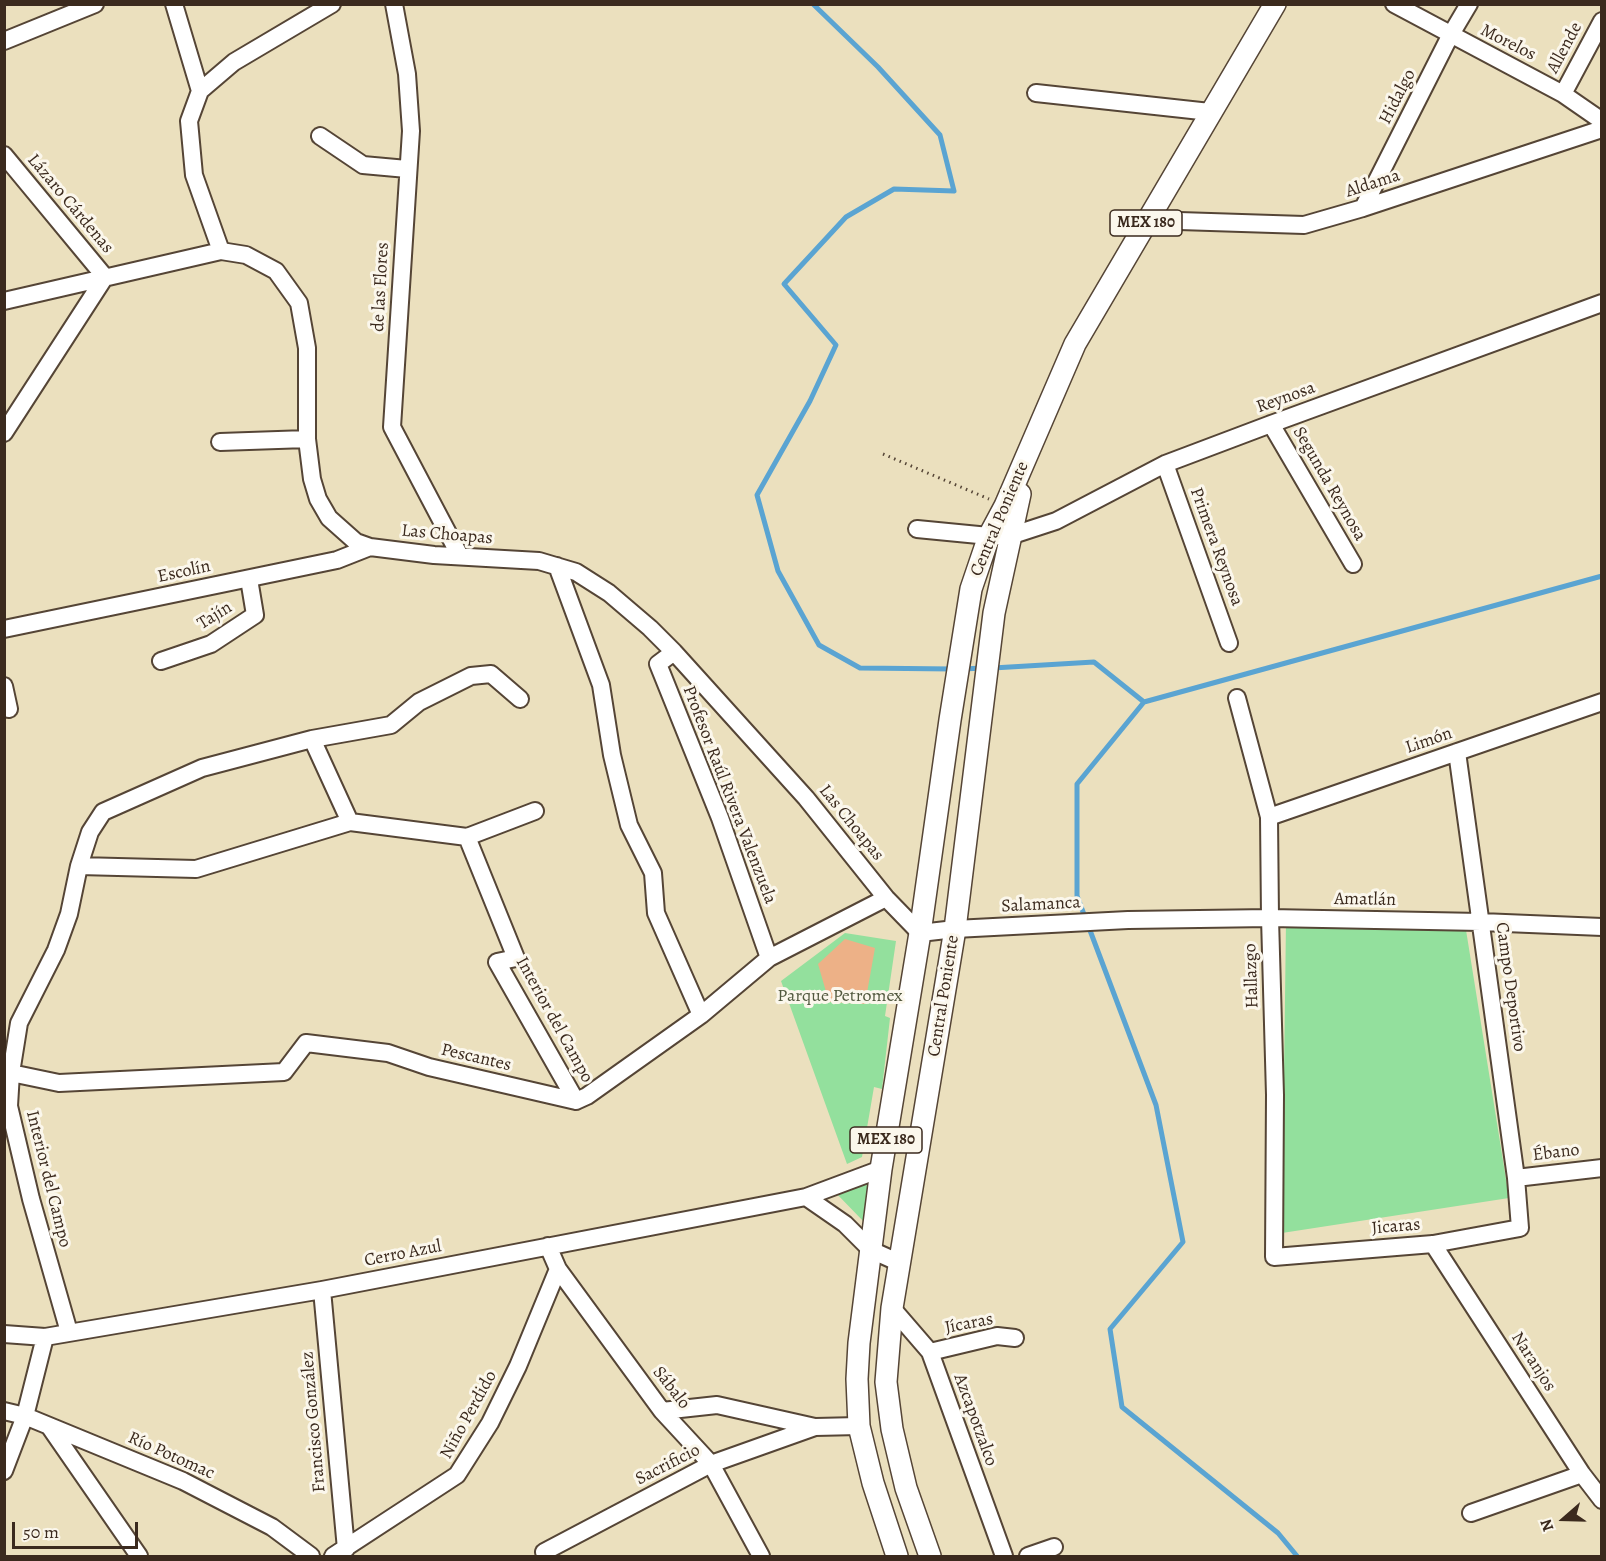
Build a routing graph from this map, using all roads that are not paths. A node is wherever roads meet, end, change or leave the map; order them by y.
1 (95, 4) edge
2 (174, 4) edge
3 (332, 4) edge
4 (394, 4) edge
5 (1275, 4) edge
6 (1394, 4) edge
7 (1469, 4) edge
8 (1602, 21) edge
9 (1450, 36) junction
10 (4, 41) edge
11 (200, 91) junction
12 (1036, 93) dead end
13 (1563, 94) junction
14 (1210, 112) junction
15 (1602, 121) edge
16 (1602, 129) edge
17 (320, 136) dead end
18 (4, 155) edge
19 (407, 170) junction
20 (1363, 208) junction
21 (1148, 220) junction
22 (221, 251) junction
23 (105, 277) junction
24 (4, 301) edge
25 (1602, 303) edge
26 (1271, 424) junction
27 (4, 433) edge
28 (307, 439) junction
29 (220, 441) dead end
30 (1030, 449) junction
31 (1166, 465) junction
32 (917, 529) dead end
33 (989, 536) junction
34 (1010, 536) junction
35 (370, 548) junction
36 (460, 556) junction
37 (1353, 564) dead end
38 (557, 566) junction
39 (249, 579) junction
40 (4, 629) edge
41 (1229, 644) dead end
42 (674, 652) junction
43 (162, 661) dead end
44 (4, 686) edge
45 (1237, 698) dead end
46 (520, 699) dead end
47 (1602, 702) edge
48 (9, 709) dead end
49 (312, 739) junction
50 (1457, 752) junction
51 (534, 811) dead end
52 (1269, 817) junction
53 (350, 822) junction
54 (467, 837) junction
55 (79, 866) junction
56 (886, 898) junction
57 (1270, 918) junction
58 (1128, 920) joint
59 (1481, 922) junction
60 (1602, 927) edge
61 (955, 929) junction
62 (920, 933) junction
63 (769, 958) junction
64 (701, 1015) junction
65 (11, 1073) junction
66 (576, 1101) junction
67 (1602, 1168) edge
68 (881, 1169) junction
69 (1516, 1178) junction
70 (806, 1197) junction
71 (1520, 1228) joint
72 (1433, 1244) junction
73 (548, 1246) junction
74 (871, 1250) junction
75 (1274, 1257) joint
76 (900, 1263) junction
77 (558, 1269) junction
78 (321, 1290) junction
79 (892, 1308) junction
80 (69, 1332) junction
81 (4, 1334) edge
82 (45, 1337) junction
83 (1015, 1338) dead end
84 (930, 1352) junction
85 (4, 1411) edge
86 (662, 1411) junction
87 (25, 1416) junction
88 (48, 1425) junction
89 (859, 1426) junction
90 (815, 1427) junction
91 (711, 1464) junction
92 (4, 1471) edge
93 (1582, 1474) junction
94 (1602, 1500) edge
95 (1471, 1513) dead end
96 (1054, 1548) dead end
97 (339, 1553) edge
98 (545, 1554) edge
99 (138, 1557) edge
100 (311, 1557) edge
101 (761, 1557) edge
102 (897, 1557) edge
103 (930, 1557) edge
104 (1004, 1557) edge
105 (1028, 1557) edge

1 - 10 street
2 - 11 street
3 - 11 street
4 - 19 street, de las Flores
5 - 14 main road, MEX 180
6 - 9 street, Morelos
7 - 9 street, Hidalgo
8 - 13 street, Allende
9 - 13 street, Morelos
9 - 20 street, Hidalgo
11 - 22 street
12 - 14 street
13 - 15 street, Morelos
14 - 21 main road, MEX 180
16 - 20 street, Aldama
17 - 19 street
18 - 23 street, Lázaro Cárdenas
19 - 36 street, de las Flores
20 - 21 street, Aldama
21 - 30 main road, MEX 180
22 - 23 street, Las Choapas
22 - 28 street, Las Choapas
23 - 24 street, Las Choapas
23 - 27 street
25 - 26 street, Reynosa
26 - 31 street, Reynosa
26 - 37 street, Segunda Reynosa
28 - 29 street
28 - 35 street, Las Choapas
30 - 33 main road, Central Poniente / MEX 180
30 - 34 main road, Central Poniente / MEX 180
31 - 34 street, Reynosa
31 - 41 street, Primera Reynosa
32 - 33 street, Reynosa
33 - 34 street, Reynosa
33 - 62 main road, Central Poniente / MEX 180
34 - 61 main road, Central Poniente / MEX 180
35 - 36 street, Las Choapas
35 - 39 street, Escolín
36 - 38 street, Las Choapas
38 - 42 street, Las Choapas
38 - 64 street
39 - 40 street, Escolín
39 - 43 street, Tajín
42 - 56 street, Las Choapas
42 - 63 street, Profesor Raúl Rivera Valenzuela
44 - 48 street
45 - 52 street, Hallazgo
46 - 49 street, Interior del Campo
47 - 50 street, Limón
49 - 53 street
49 - 55 street, Interior del Campo
50 - 52 street, Limón
50 - 59 street, Campo Deportivo
51 - 54 street
52 - 57 street, Hallazgo
53 - 54 street
53 - 55 street
54 - 66 street, Interior del Campo
55 - 65 street, Interior del Campo
56 - 62 street, Las Choapas
56 - 63 street
57 - 58 street, Amatlán
57 - 59 street, Amatlán
57 - 75 street, Hallazgo
58 - 61 street, Salamanca
59 - 60 street, Amatlán
59 - 69 street, Campo Deportivo
61 - 62 street
61 - 76 main road, Central Poniente / MEX 180
62 - 68 main road, Central Poniente / MEX 180
63 - 64 street
64 - 66 street
65 - 66 street, Pescantes
65 - 80 street, Interior del Campo
67 - 69 street, Ébano
68 - 70 street, Cerro Azul
68 - 74 main road, Central Poniente / MEX 180
69 - 71 street, Campo Deportivo
70 - 73 street, Cerro Azul
70 - 74 street
71 - 72 street, Jicaras
72 - 75 street, Jicaras
72 - 93 street, Naranjos
73 - 77 street, Sábalo
73 - 78 street, Cerro Azul
74 - 76 street
74 - 89 main road, Central Poniente / MEX 180
76 - 79 main road, Central Poniente / MEX 180
77 - 86 street, Sábalo
77 - 97 street, Niño Perdido
78 - 80 street, Cerro Azul
78 - 97 street, Francisco González
79 - 84 street, Azcapotzalco
79 - 103 main road, Central Poniente / MEX 180
80 - 82 street, Cerro Azul
81 - 82 street, Cerro Azul
82 - 87 street
83 - 84 street, Jícaras
84 - 104 street, Azcapotzalco
85 - 87 street, Río Potomac
86 - 90 street, Sacrificio
86 - 91 street, Sábalo
87 - 88 street, Río Potomac
87 - 92 street
88 - 99 street
88 - 100 street, Río Potomac
89 - 90 street, Sacrificio
89 - 102 main road, Central Poniente / MEX 180
90 - 91 street, Sacrificio
91 - 98 street, Sacrificio
91 - 101 street, Sábalo
93 - 94 street, Naranjos
93 - 95 street
96 - 105 street

